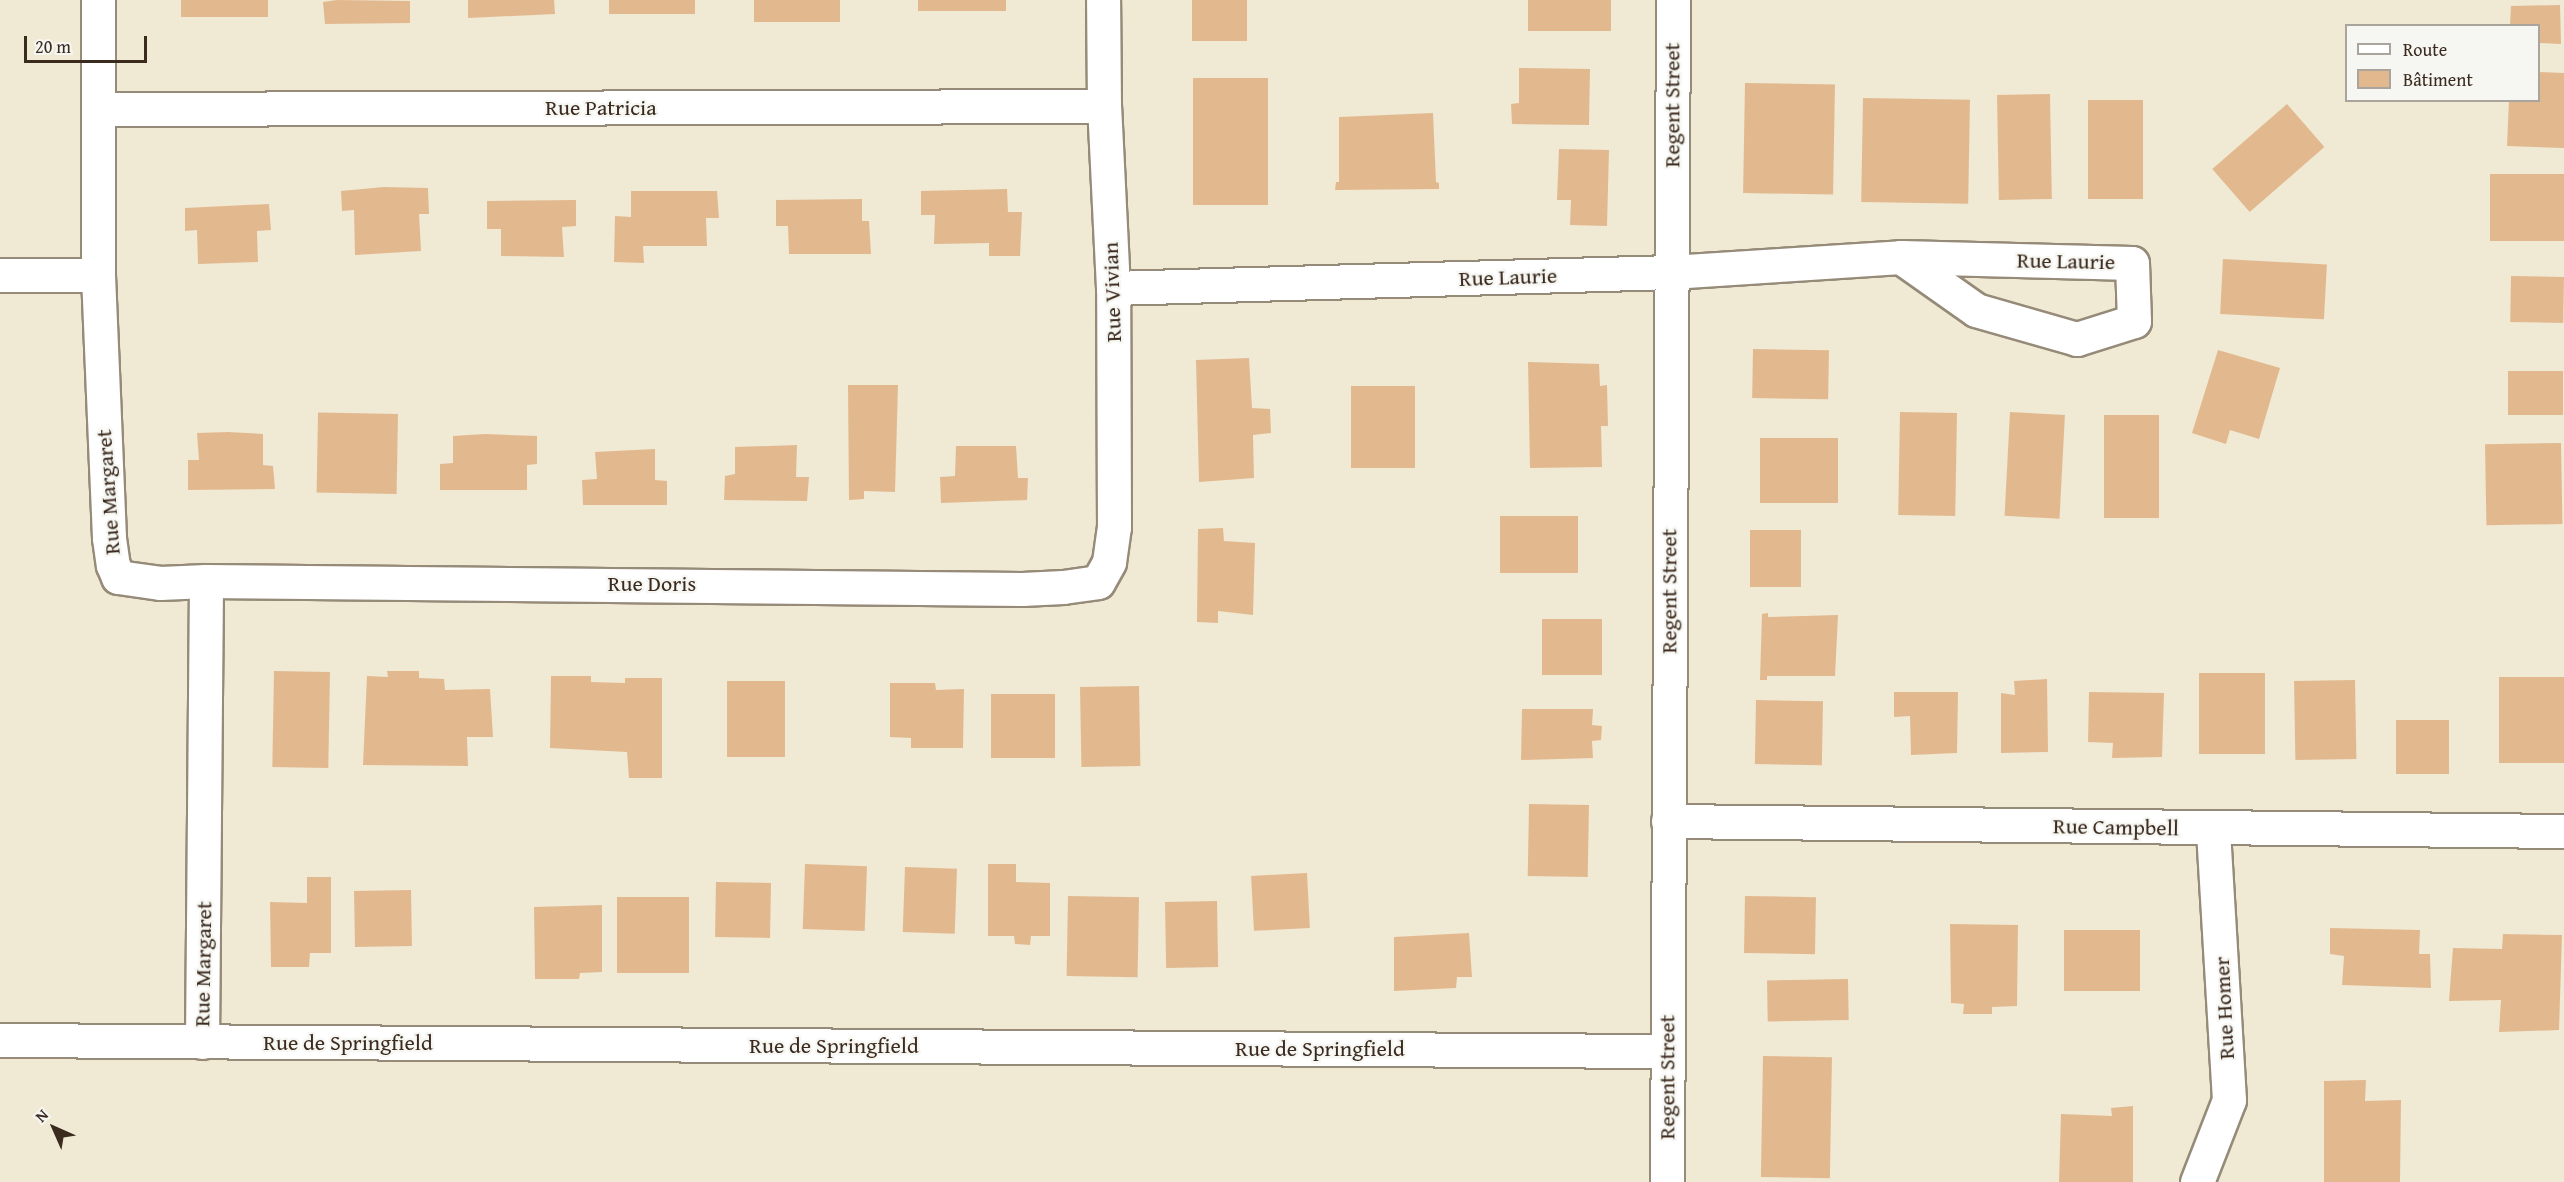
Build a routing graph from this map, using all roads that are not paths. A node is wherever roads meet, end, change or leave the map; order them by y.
1 (98, 0) edge
2 (1103, 0) edge
3 (1672, 0) edge
4 (1104, 106) junction
5 (99, 109) junction
6 (1901, 257) junction
7 (1671, 272) junction
8 (0, 275) edge
9 (98, 275) junction
10 (1113, 288) junction
11 (206, 581) junction
12 (1098, 582) joint
13 (1668, 821) junction
14 (2214, 829) junction
15 (2564, 831) edge
16 (0, 1040) edge
17 (202, 1042) junction
18 (1668, 1051) junction
19 (1667, 1182) edge
20 (2197, 1182) edge

1 - 5 street, Rue Margaret
2 - 4 street, Rue Vivian
3 - 7 street, Regent Street
4 - 5 street, Rue Patricia
4 - 10 street, Rue Vivian
5 - 9 street, Rue Margaret
6 - 6 street, Rue Laurie
6 - 7 street, Rue Laurie
7 - 10 street, Rue Laurie
7 - 13 street, Regent Street
8 - 9 street
9 - 11 street, Rue Margaret
10 - 12 street, Rue Vivian
11 - 12 street, Rue Doris
11 - 17 street, Rue Margaret
13 - 14 street, Rue Campbell
13 - 18 street, Regent Street
14 - 15 street, Rue Campbell
14 - 20 street, Rue Homer
16 - 17 street, Rue de Springfield
17 - 18 street, Rue de Springfield
18 - 19 street, Regent Street

